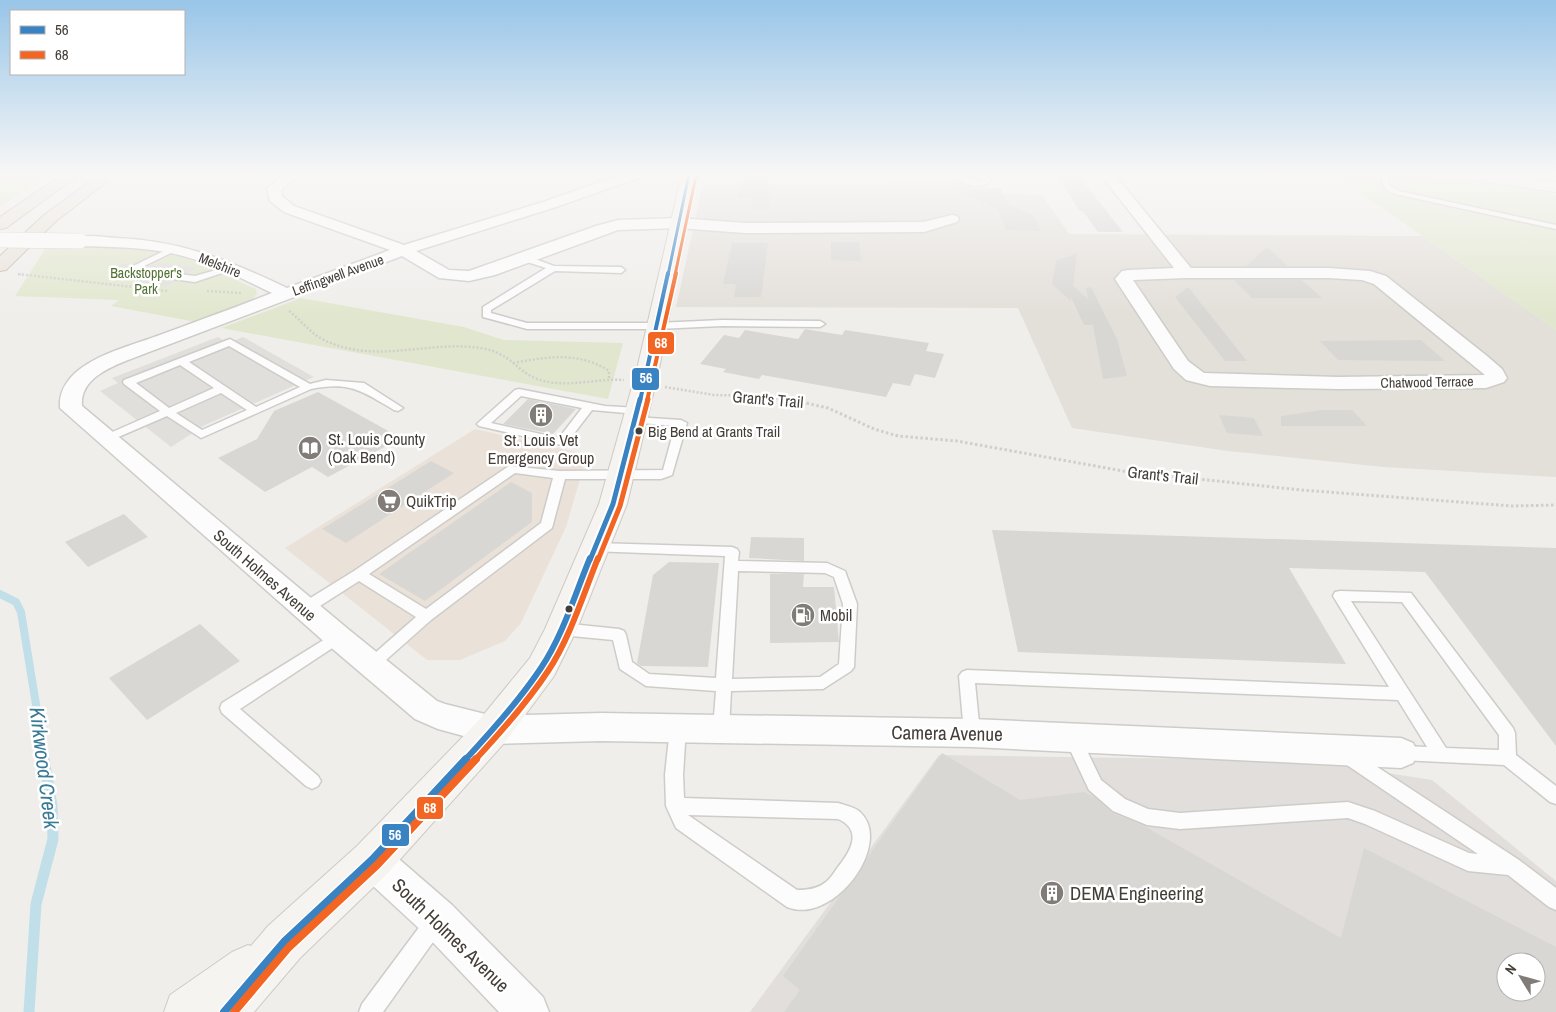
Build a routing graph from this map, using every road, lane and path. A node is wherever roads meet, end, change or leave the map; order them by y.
1 (47, 221) edge
2 (323, 221) edge
3 (496, 221) edge
4 (944, 221) edge
5 (1145, 221) edge
6 (1529, 221) edge
7 (678, 223) junction
8 (1556, 227) edge
9 (0, 240) edge
10 (172, 249) junction
11 (404, 250) junction
12 (524, 258) junction
13 (553, 268) junction
14 (230, 269) junction
15 (5, 270) edge
16 (621, 270) dead end
17 (1186, 273) junction
18 (200, 291) dead end
19 (171, 292) dead end
20 (287, 294) junction
21 (267, 301) junction
22 (820, 324) dead end
23 (657, 326) junction
24 (181, 361) junction
25 (513, 363) junction
26 (609, 378) junction
27 (644, 383) junction
28 (75, 384) joint
29 (308, 387) junction
30 (222, 390) junction
31 (589, 406) junction
32 (398, 408) dead end
33 (255, 411) junction
34 (168, 412) junction
35 (636, 416) junction
36 (105, 439) junction
37 (560, 475) junction
38 (621, 476) junction
39 (1556, 505) edge
40 (595, 548) junction
41 (731, 566) junction
42 (359, 574) junction
43 (304, 609) junction
44 (426, 616) junction
45 (561, 629) junction
46 (338, 637) junction
47 (372, 664) junction
48 (724, 684) junction
49 (1403, 694) junction
50 (678, 728) junction
51 (721, 728) junction
52 (493, 730) junction
53 (972, 733) junction
54 (1072, 736) junction
55 (1338, 750) junction
56 (1401, 753) joint
57 (1441, 755) junction
58 (1508, 758) junction
59 (312, 781) dead end
60 (1556, 796) edge
61 (675, 806) junction
62 (372, 860) junction
63 (1512, 866) junction
64 (1556, 900) edge
65 (438, 919) junction
66 (284, 942) junction
67 (187, 1012) edge
68 (224, 1012) edge
69 (370, 1012) edge
70 (528, 1012) edge

1 - 15 highway
2 - 11 street
3 - 11 street, Leffingwell Avenue
4 - 7 street
5 - 17 street
6 - 8 lane
7 - 12 street
7 - 23 main road
9 - 10 street, Melshire, bridge
10 - 14 street, Melshire
10 - 14 lane
11 - 12 street
11 - 20 street, Leffingwell Avenue
12 - 13 lane
13 - 16 lane
13 - 23 lane
14 - 20 street, Melshire
15 - 19 path
17 - 17 street, Chatwood Terrace
18 - 21 path, Grant's Trail
20 - 21 street, Leffingwell Avenue
21 - 25 path, Grant's Trail
21 - 28 street, Leffingwell Avenue
22 - 23 lane
23 - 27 main road
24 - 29 lane
24 - 30 lane
24 - 34 lane
25 - 26 path, Grant's Trail
25 - 26 path
26 - 27 path, Grant's Trail
27 - 35 main road
27 - 39 path, Grant's Trail
28 - 36 street, South Holmes Avenue
29 - 32 lane
29 - 33 lane
30 - 33 lane
30 - 34 lane
31 - 31 lane
31 - 35 lane
33 - 34 lane
34 - 36 lane
35 - 38 main road
35 - 38 lane
36 - 43 street, South Holmes Avenue
37 - 38 lane
37 - 42 lane
37 - 44 lane
38 - 40 main road
40 - 41 lane
40 - 45 main road
41 - 48 lane
41 - 48 lane
42 - 43 lane
42 - 44 lane
43 - 46 street, South Holmes Avenue
44 - 47 lane
45 - 48 lane
45 - 52 main road
46 - 47 street, South Holmes Avenue
46 - 59 lane
47 - 52 street, South Holmes Avenue
48 - 51 lane
49 - 53 lane
49 - 57 lane
49 - 58 lane
50 - 51 street, Camera Avenue
50 - 52 street, Camera Avenue
50 - 61 lane
51 - 53 street, Camera Avenue
52 - 62 main road
53 - 54 street, Camera Avenue
54 - 55 street, Camera Avenue
54 - 63 lane
55 - 56 street, Camera Avenue
55 - 63 lane
56 - 57 lane
57 - 58 lane
58 - 60 lane
61 - 61 lane
62 - 65 street, South Holmes Avenue
62 - 66 main road
63 - 64 lane
65 - 69 lane
65 - 70 street, South Holmes Avenue
66 - 67 main road
66 - 68 main road

